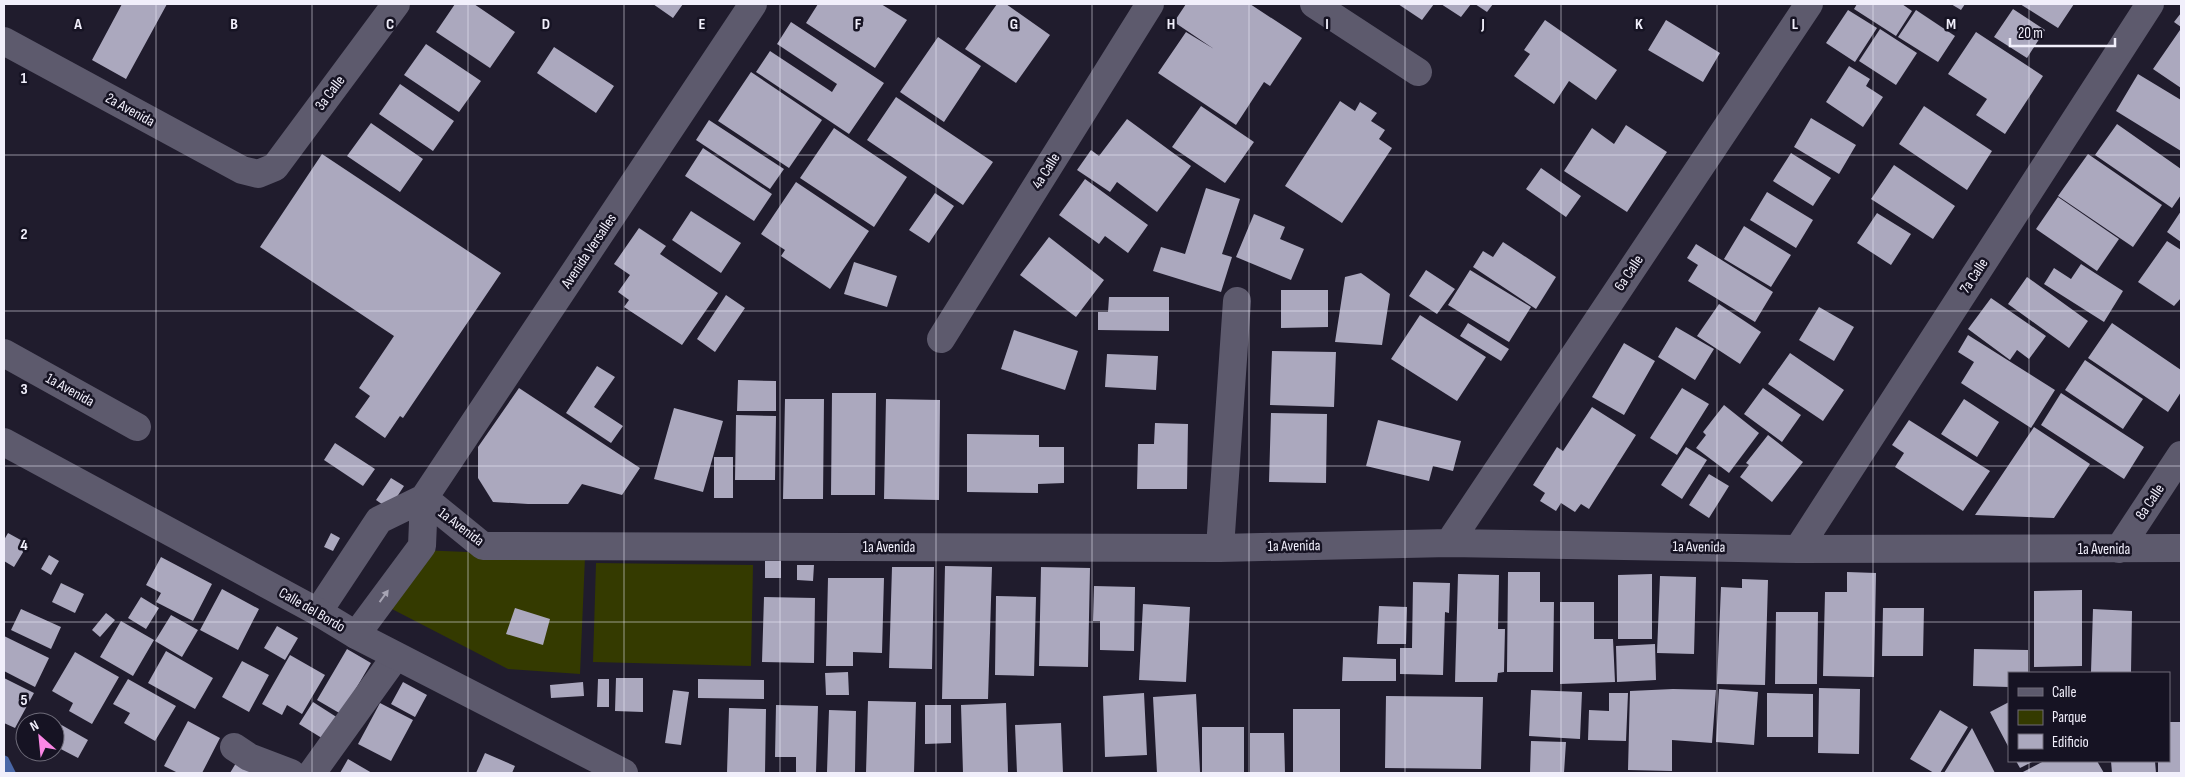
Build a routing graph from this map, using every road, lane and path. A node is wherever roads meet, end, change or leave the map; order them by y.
1 (396, 4) edge
2 (753, 4) edge
3 (1150, 4) edge
4 (1314, 4) edge
5 (1809, 4) edge
6 (2150, 4) edge
7 (4, 41) edge
8 (1418, 72) dead end
9 (258, 174) joint
10 (1237, 301) dead end
11 (941, 339) dead end
12 (4, 353) edge
13 (137, 427) dead end
14 (4, 442) edge
15 (2181, 455) edge
16 (424, 498) junction
17 (1449, 543) junction
18 (1220, 548) junction
19 (2181, 548) edge
20 (1798, 549) junction
21 (2118, 549) junction
22 (318, 612) junction
23 (356, 636) junction
24 (396, 656) junction
25 (234, 747) dead end
26 (291, 773) edge
27 (312, 773) edge
28 (624, 773) edge

1 - 9 street, 3a Calle
2 - 16 street, Avenida Versalles
3 - 11 street, 4a Calle
4 - 8 street
5 - 17 street, 6a Calle
6 - 20 street, 7a Calle
7 - 9 street, 2a Avenida
10 - 18 street
12 - 13 street, 1a Avenida
14 - 22 street, Calle del Bordo
15 - 21 street, 8a Calle
16 - 18 street, 1a Avenida
16 - 22 street
23 -> 16 street
17 - 18 street, 1a Avenida
17 - 20 street, 1a Avenida
19 - 21 street, 1a Avenida
20 - 21 street, 1a Avenida
22 - 23 street, Calle del Bordo
23 - 24 street, Calle del Bordo
24 - 27 street
24 - 28 street, Calle del Bordo
25 - 26 street

